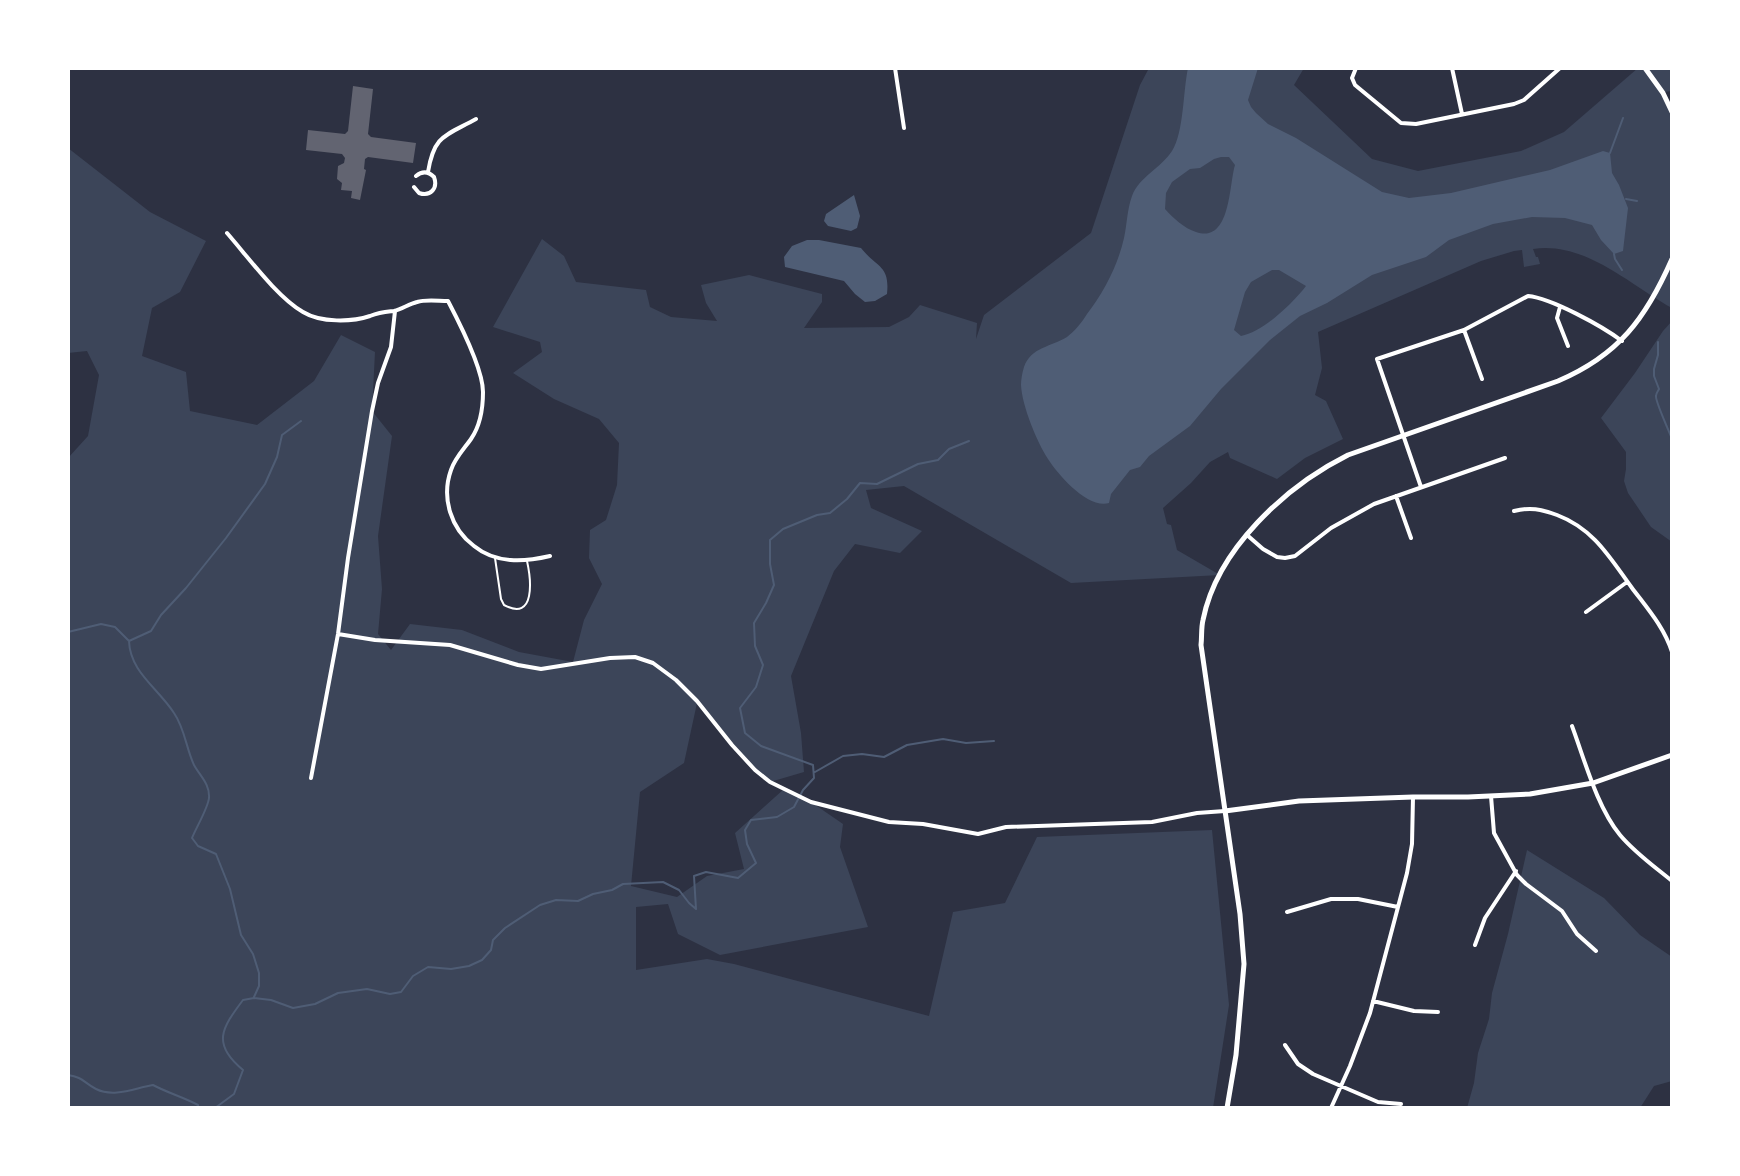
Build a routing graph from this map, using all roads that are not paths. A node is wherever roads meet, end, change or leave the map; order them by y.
1 (895, 68) edge
2 (1356, 68) edge
3 (1452, 68) edge
4 (1560, 68) edge
5 (1645, 68) edge
6 (1672, 112) edge
7 (1462, 114) junction
8 (476, 119) dead end
9 (904, 128) dead end
10 (428, 172) junction
11 (416, 176) dead end
12 (414, 187) dead end
13 (227, 233) dead end
14 (1672, 259) edge
15 (1560, 307) junction
16 (395, 311) junction
17 (1464, 330) junction
18 (1622, 341) junction
19 (1568, 346) dead end
20 (1482, 379) dead end
21 (1403, 437) junction
22 (1505, 458) dead end
23 (1421, 487) junction
24 (1396, 496) junction
25 (1514, 511) dead end
26 (1247, 535) junction
27 (1411, 538) dead end
28 (550, 556) dead end
29 (495, 558) junction
30 (527, 560) junction
31 (1627, 582) junction
32 (1586, 612) dead end
33 (338, 634) junction
34 (1672, 652) edge
35 (1572, 726) dead end
36 (1672, 755) edge
37 (311, 778) dead end
38 (1593, 783) junction
39 (1491, 796) junction
40 (1413, 797) junction
41 (1225, 811) junction
42 (1516, 871) junction
43 (1672, 881) edge
44 (1398, 907) junction
45 (1287, 912) dead end
46 (1475, 945) dead end
47 (1596, 951) dead end
48 (1373, 1001) junction
49 (1438, 1012) dead end
50 (1285, 1045) dead end
51 (1341, 1086) junction
52 (1401, 1104) dead end
53 (1227, 1108) edge
54 (1331, 1108) edge

1 - 9 street
2 - 7 street
3 - 7 street
4 - 7 street
5 - 6 street
8 - 10 street
10 - 11 street
10 - 12 street
13 - 16 street
14 - 18 street
15 - 17 street
15 - 18 street
15 - 19 street
16 - 29 street
16 - 33 street
17 - 20 street
17 - 21 street
18 - 21 street
21 - 23 street
21 - 26 street
22 - 23 street
23 - 24 street
24 - 26 street
24 - 27 street
25 - 31 street
26 - 41 street
28 - 30 street
29 - 30 street
29 - 30 lane
31 - 32 street
31 - 34 street
33 - 37 street
33 - 41 street
35 - 38 street
36 - 38 street
38 - 39 street
38 - 43 street
39 - 40 street
39 - 42 street
40 - 41 street
40 - 44 street
41 - 53 street
42 - 46 street
42 - 47 street
44 - 45 street
44 - 48 street
48 - 49 street
48 - 51 street
50 - 51 street
51 - 52 street
51 - 54 street

